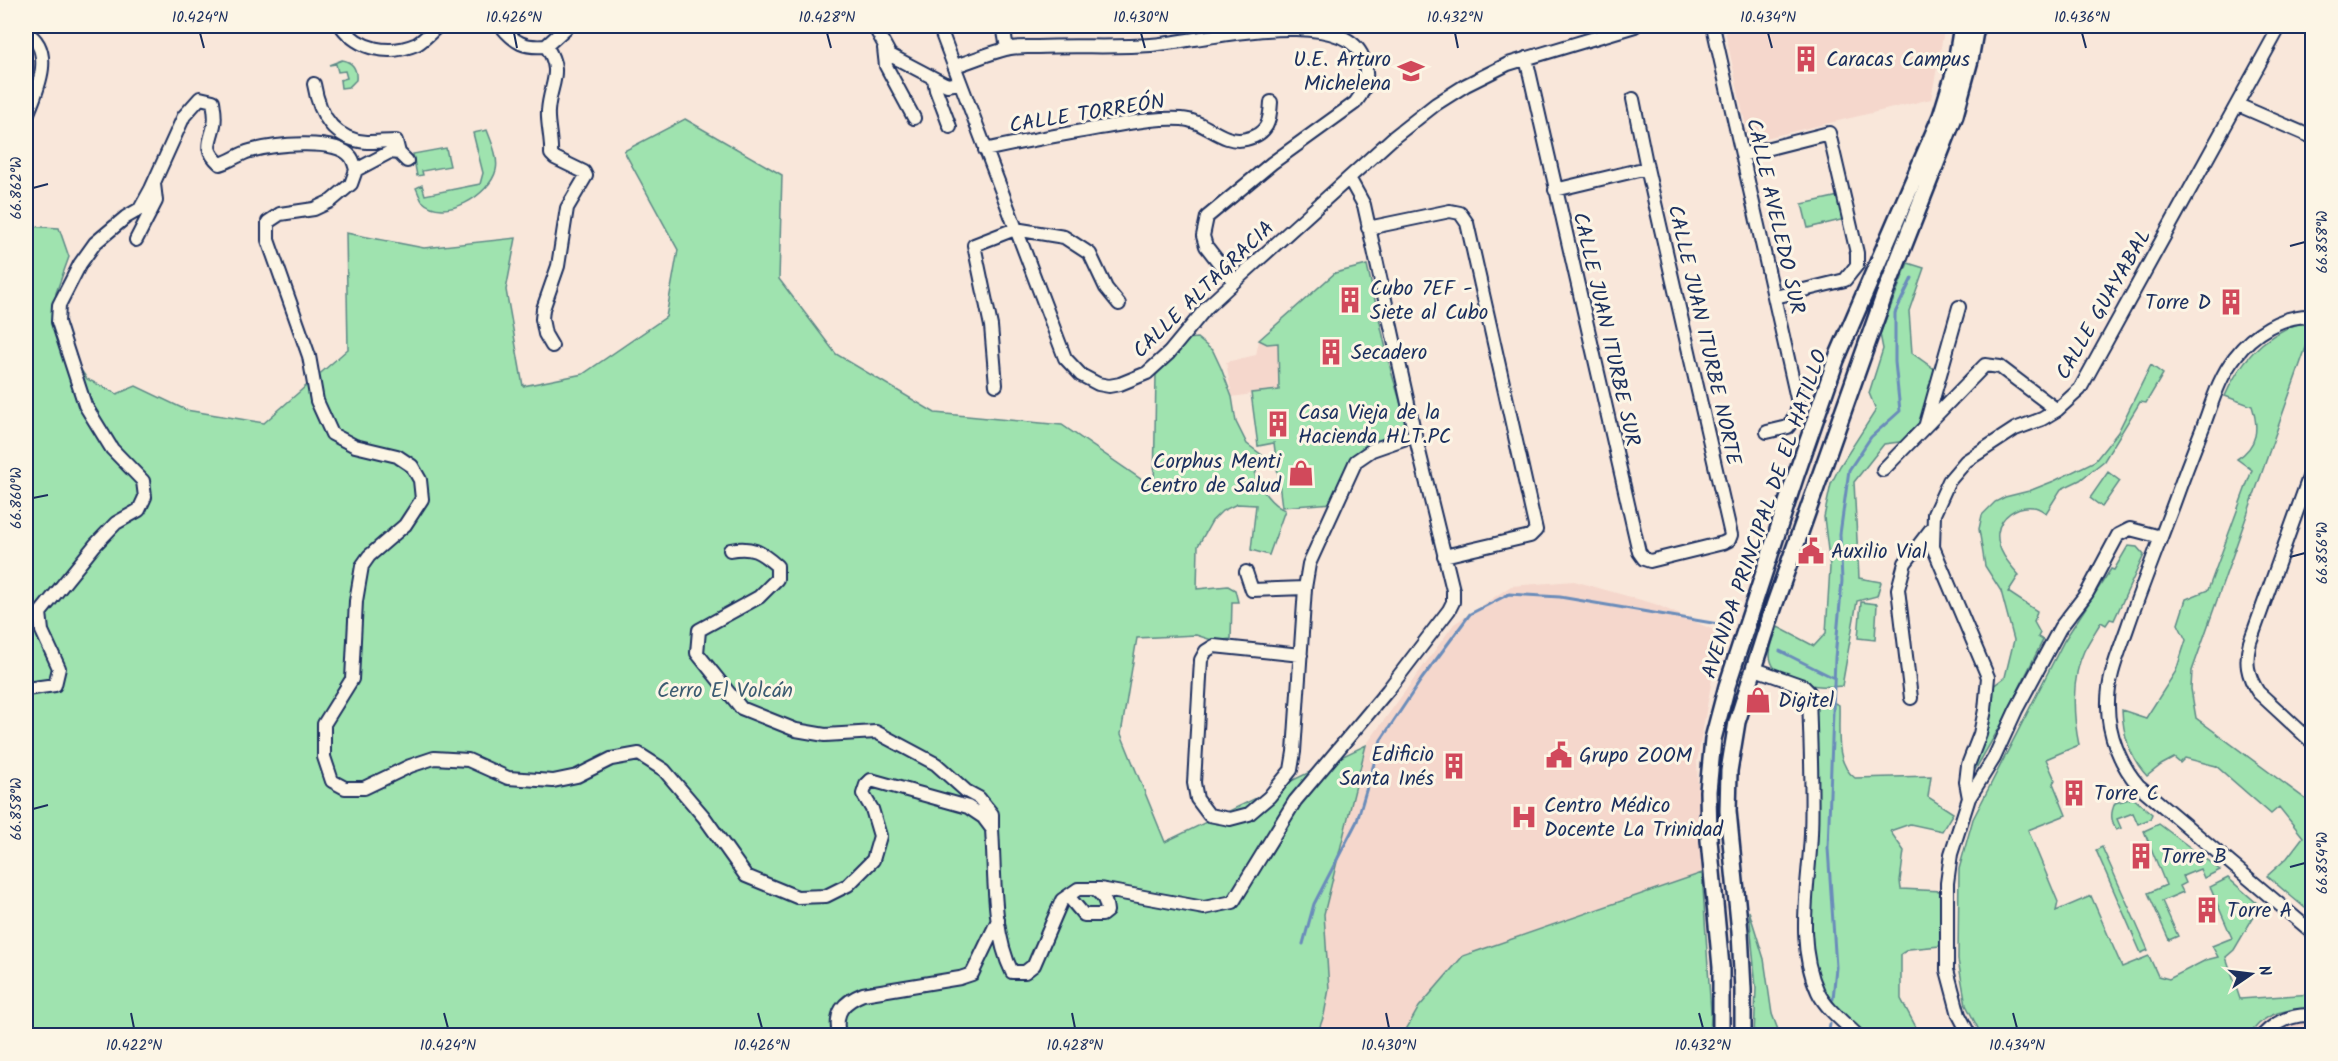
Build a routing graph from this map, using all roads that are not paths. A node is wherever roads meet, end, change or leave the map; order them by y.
1 (341, 26) edge
2 (438, 26) edge
3 (501, 26) edge
4 (568, 26) edge
5 (818, 26) edge
6 (823, 26) edge
7 (874, 26) edge
8 (939, 26) edge
9 (1003, 26) edge
10 (1635, 26) edge
11 (1713, 26) edge
12 (1962, 26) edge
13 (1976, 26) edge
14 (2280, 26) edge
15 (1599, 30) edge
16 (26, 32) edge
17 (546, 46) junction
18 (884, 46) junction
19 (1007, 48) junction
20 (1526, 58) junction
21 (955, 66) junction
22 (934, 79) junction
23 (960, 83) junction
24 (314, 84) dead end
25 (1633, 99) dead end
26 (1271, 102) dead end
27 (2238, 105) junction
28 (26, 118) edge
29 (914, 118) dead end
30 (950, 127) dead end
31 (2313, 137) edge
32 (985, 150) junction
33 (1742, 155) junction
34 (1647, 168) junction
35 (356, 170) junction
36 (1349, 178) junction
37 (154, 184) junction
38 (1555, 190) junction
39 (1368, 228) junction
40 (1015, 229) junction
41 (136, 240) dead end
42 (1234, 282) junction
43 (1774, 297) junction
44 (1119, 304) dead end
45 (1959, 307) dead end
46 (2313, 316) edge
47 (552, 346) dead end
48 (996, 385) dead end
49 (2057, 410) junction
50 (1926, 426) junction
51 (1767, 432) dead end
52 (1415, 435) junction
53 (2313, 469) edge
54 (1883, 470) dead end
55 (1932, 528) junction
56 (2161, 537) junction
57 (730, 550) dead end
58 (1691, 551) joint
59 (1444, 556) junction
60 (1246, 572) dead end
61 (1305, 588) junction
62 (1301, 655) junction
63 (1754, 670) junction
64 (26, 689) edge
65 (1911, 698) dead end
66 (2313, 742) edge
67 (1969, 798) junction
68 (992, 829) junction
69 (1094, 889) junction
70 (1068, 896) junction
71 (998, 920) junction
72 (2313, 932) edge
73 (2313, 1015) edge
74 (839, 1035) edge
75 (1721, 1035) edge
76 (1743, 1035) edge
77 (1858, 1035) edge
78 (1970, 1035) edge
79 (2262, 1035) edge

1 - 2 street
3 - 17 street
4 - 17 street
5 - 6 street
7 - 18 street
8 - 21 street, CALLE ALTAGRACIA
9 - 19 street
10 - 15 street, CALLE ALTAGRACIA
11 - 33 street, CALLE AVELEDO SUR
12 - 75 main road, AVENIDA PRINCIPAL DE EL HATILLO
13 - 63 main road, AVENIDA PRINCIPAL DE EL HATILLO
14 - 27 street, CALLE GUAYABAL
15 - 20 street, CALLE ALTAGRACIA
16 - 28 street
17 - 47 street
18 - 22 street
18 - 29 street
19 - 21 street
19 - 42 street
20 - 36 street, CALLE ALTAGRACIA
20 - 38 street, CALLE JUAN ITURBE SUR
21 - 23 street, CALLE ALTAGRACIA
22 - 23 street
22 - 30 street
23 - 32 street, CALLE ALTAGRACIA
24 - 35 street
25 - 34 street, CALLE JUAN ITURBE NORTE
26 - 32 street, CALLE TORREÓN
27 - 31 street
27 - 49 street, CALLE GUAYABAL
32 - 40 street, CALLE ALTAGRACIA
33 - 43 street, CALLE AVELEDO SUR
33 - 43 street
34 - 38 street
34 - 58 street, CALLE JUAN ITURBE NORTE
35 - 37 street
35 - 68 street
36 - 39 street
36 - 42 street, CALLE ALTAGRACIA
37 - 41 street
37 - 64 street
38 - 58 street, CALLE JUAN ITURBE SUR
39 - 52 street
39 - 59 street
40 - 42 street, CALLE ALTAGRACIA
40 - 44 street
40 - 48 street
43 - 51 street, CALLE AVELEDO SUR
45 - 50 street
46 - 56 street
49 - 50 street
49 - 55 street, CALLE GUAYABAL
50 - 54 street
52 - 59 street
52 - 61 street
53 - 66 street
55 - 65 street
55 - 67 street, CALLE GUAYABAL
56 - 67 street
56 - 72 street
57 - 68 street
59 - 69 street
60 - 61 street
61 - 62 street
62 - 62 street
63 - 76 main road, AVENIDA PRINCIPAL DE EL HATILLO
63 - 77 street
67 - 78 street
68 - 71 street
69 - 70 street
69 - 70 street
70 - 71 street
71 - 74 street
73 - 79 street

